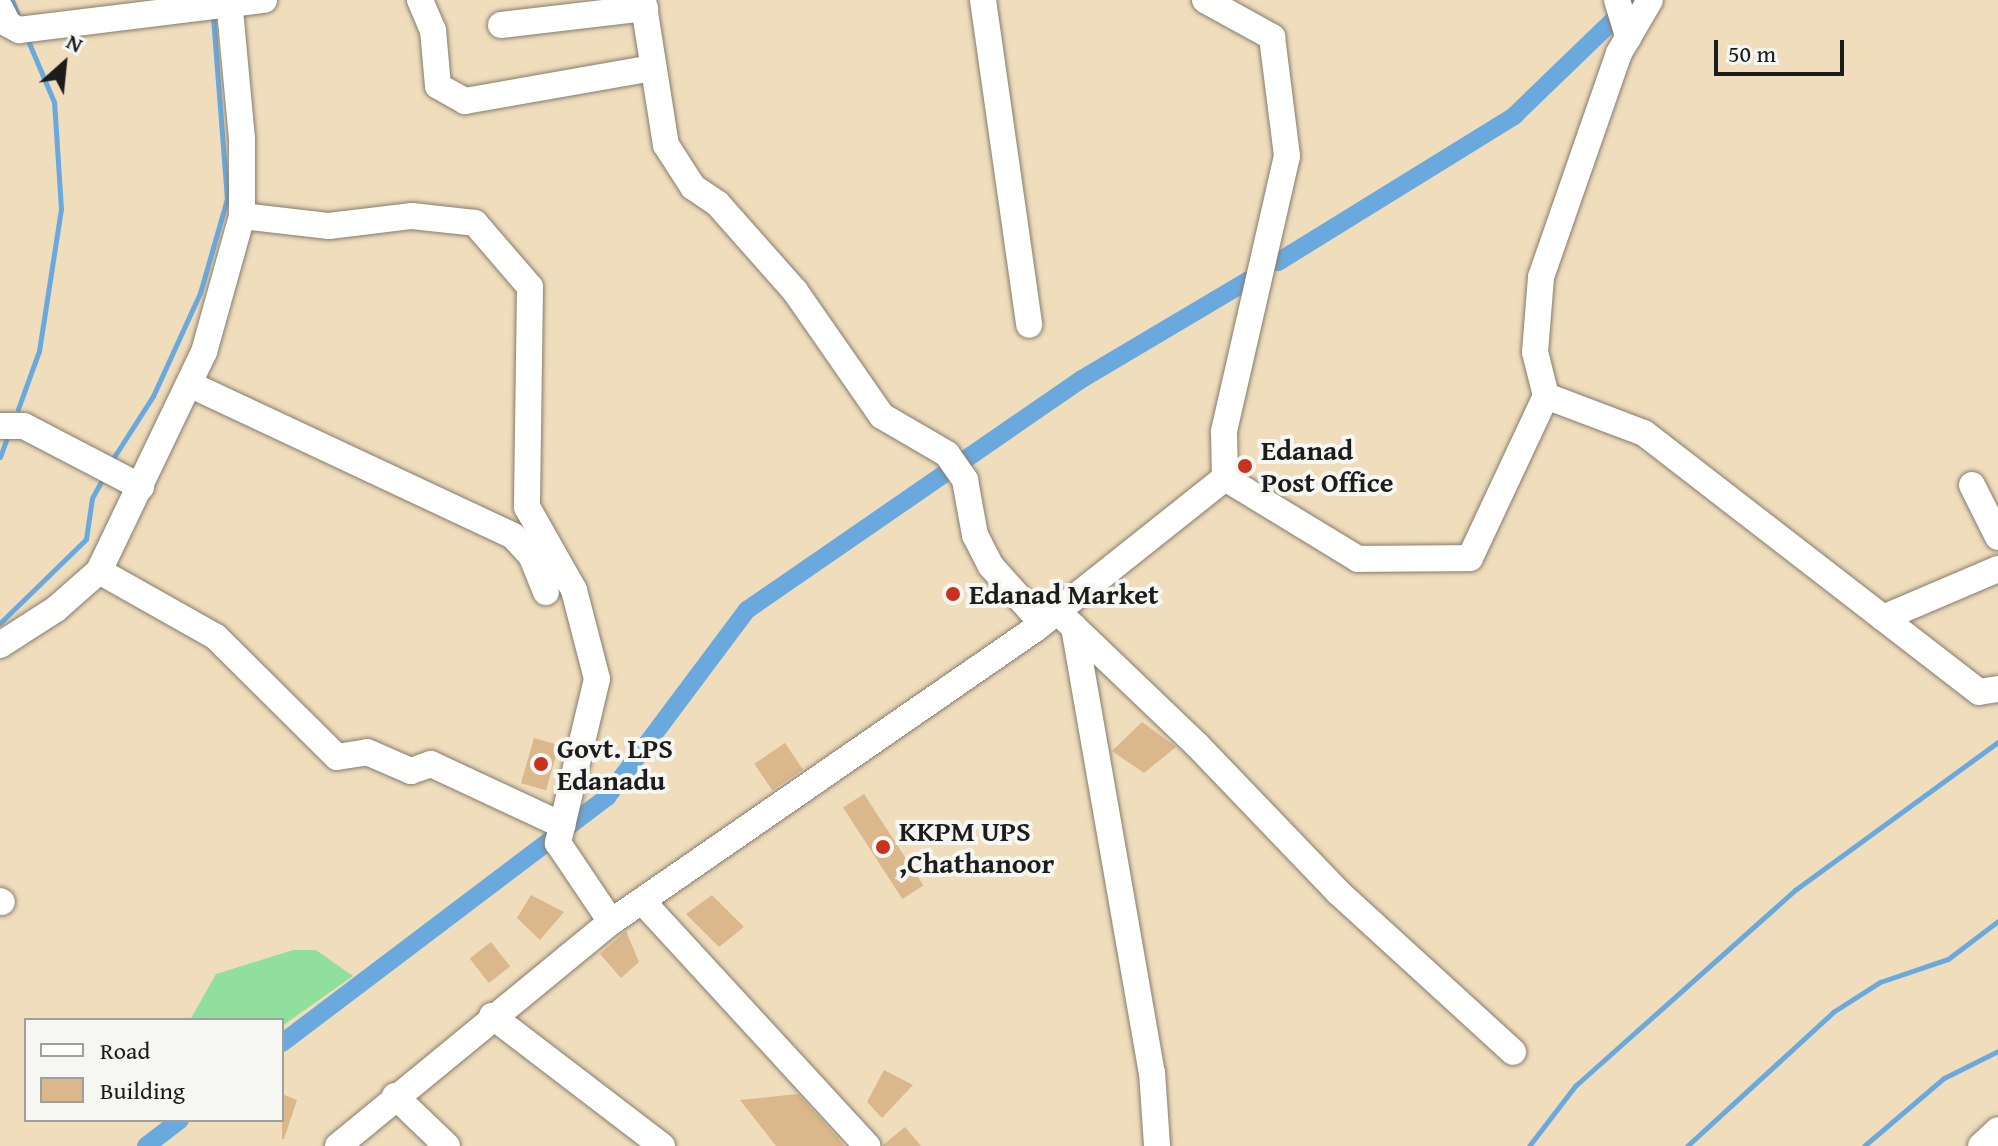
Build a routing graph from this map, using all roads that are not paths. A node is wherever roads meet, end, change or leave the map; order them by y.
1 (264, 0) edge
2 (420, 0) edge
3 (983, 0) edge
4 (1205, 0) edge
5 (1650, 0) edge
6 (229, 1) edge
7 (644, 4) edge
8 (0, 8) edge
9 (1622, 16) edge
10 (501, 25) dead end
11 (653, 68) junction
12 (242, 216) junction
13 (1029, 325) dead end
14 (189, 384) junction
15 (1546, 396) junction
16 (0, 426) edge
17 (1225, 478) junction
18 (1972, 485) dead end
19 (141, 487) junction
20 (1998, 537) edge
21 (1998, 569) edge
22 (99, 571) junction
23 (546, 592) dead end
24 (1883, 618) junction
25 (1058, 620) junction
26 (0, 645) edge
27 (1998, 689) edge
28 (562, 825) junction
29 (642, 901) junction
30 (611, 922) junction
31 (492, 1016) junction
32 (1513, 1052) dead end
33 (395, 1096) junction
34 (1998, 1130) edge
35 (338, 1146) edge
36 (447, 1146) edge
37 (662, 1146) edge
38 (867, 1146) edge
39 (1157, 1146) edge
40 (1981, 1146) edge

1 - 6 street
2 - 11 street
3 - 13 street
4 - 17 street
5 - 9 street
6 - 8 street
6 - 12 street
7 - 10 street
7 - 11 street
9 - 15 street
11 - 25 street
12 - 14 street
12 - 28 street
14 - 19 street
14 - 23 street
15 - 17 street
15 - 24 street
16 - 19 street
17 - 25 street
18 - 20 street
19 - 22 street
21 - 24 street
22 - 26 street
22 - 28 street
24 - 27 street
25 - 29 street
25 - 32 street
25 - 39 street
28 - 30 street
29 - 30 street
29 - 38 street
30 - 31 street
31 - 33 street
31 - 37 street
33 - 35 street
33 - 36 street
34 - 40 street

